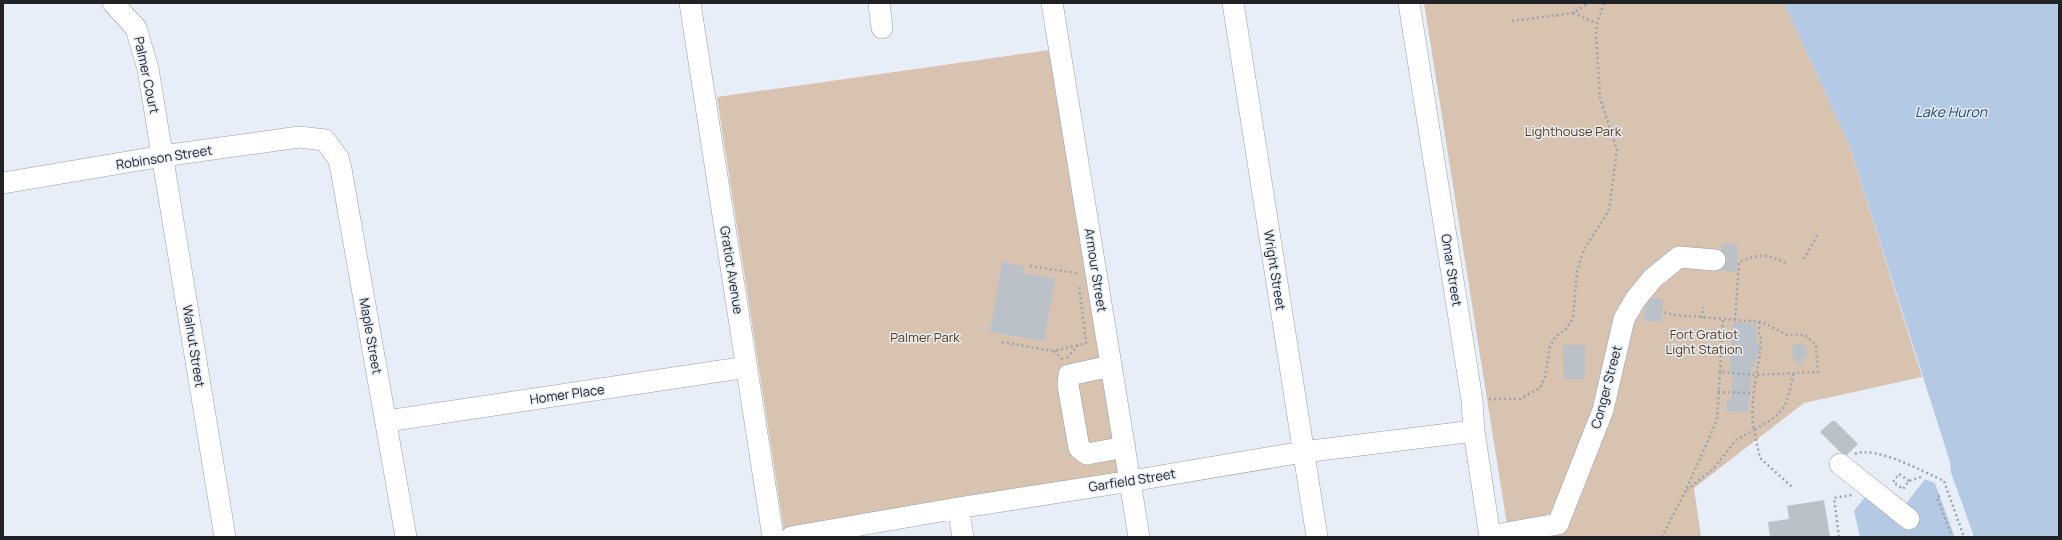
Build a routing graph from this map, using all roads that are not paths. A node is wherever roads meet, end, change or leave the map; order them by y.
1 (113, 3) edge
2 (690, 3) edge
3 (879, 3) edge
4 (1052, 3) edge
5 (1233, 3) edge
6 (1409, 3) edge
7 (882, 28) dead end
8 (324, 140) joint
9 (163, 156) junction
10 (3, 183) edge
11 (1715, 260) dead end
12 (1111, 366) junction
13 (747, 368) junction
14 (387, 421) junction
15 (1474, 431) junction
16 (1125, 446) junction
17 (1303, 452) junction
18 (1840, 464) road end
19 (1131, 481) junction
20 (958, 508) junction
21 (1909, 519) dead end
22 (225, 537) edge
23 (406, 537) edge
24 (773, 537) edge
25 (791, 537) edge
26 (963, 537) edge
27 (1140, 537) edge
28 (1317, 537) edge
29 (1490, 537) edge

1 - 9 street, Palmer Court
2 - 13 street, Gratiot Avenue
3 - 7 street
4 - 12 street, Armour Street
5 - 17 street, Wright Street
6 - 15 street, Omar Street
8 - 9 street, Robinson Street
8 - 14 street, Maple Street
9 - 10 street, Robinson Street
9 - 22 street, Walnut Street
11 - 29 street, Conger Street
12 - 16 street, Armour Street
12 - 16 street
13 - 14 street, Homer Place
13 - 24 street, Gratiot Avenue
14 - 23 street, Maple Street
15 - 17 street, Garfield Street
15 - 29 street, Omar Street
16 - 19 street, Armour Street
17 - 19 street, Garfield Street
17 - 28 street, Wright Street
18 - 21 street
19 - 20 street, Garfield Street
19 - 27 street, Armour Street
20 - 25 street, Garfield Street
20 - 26 street

